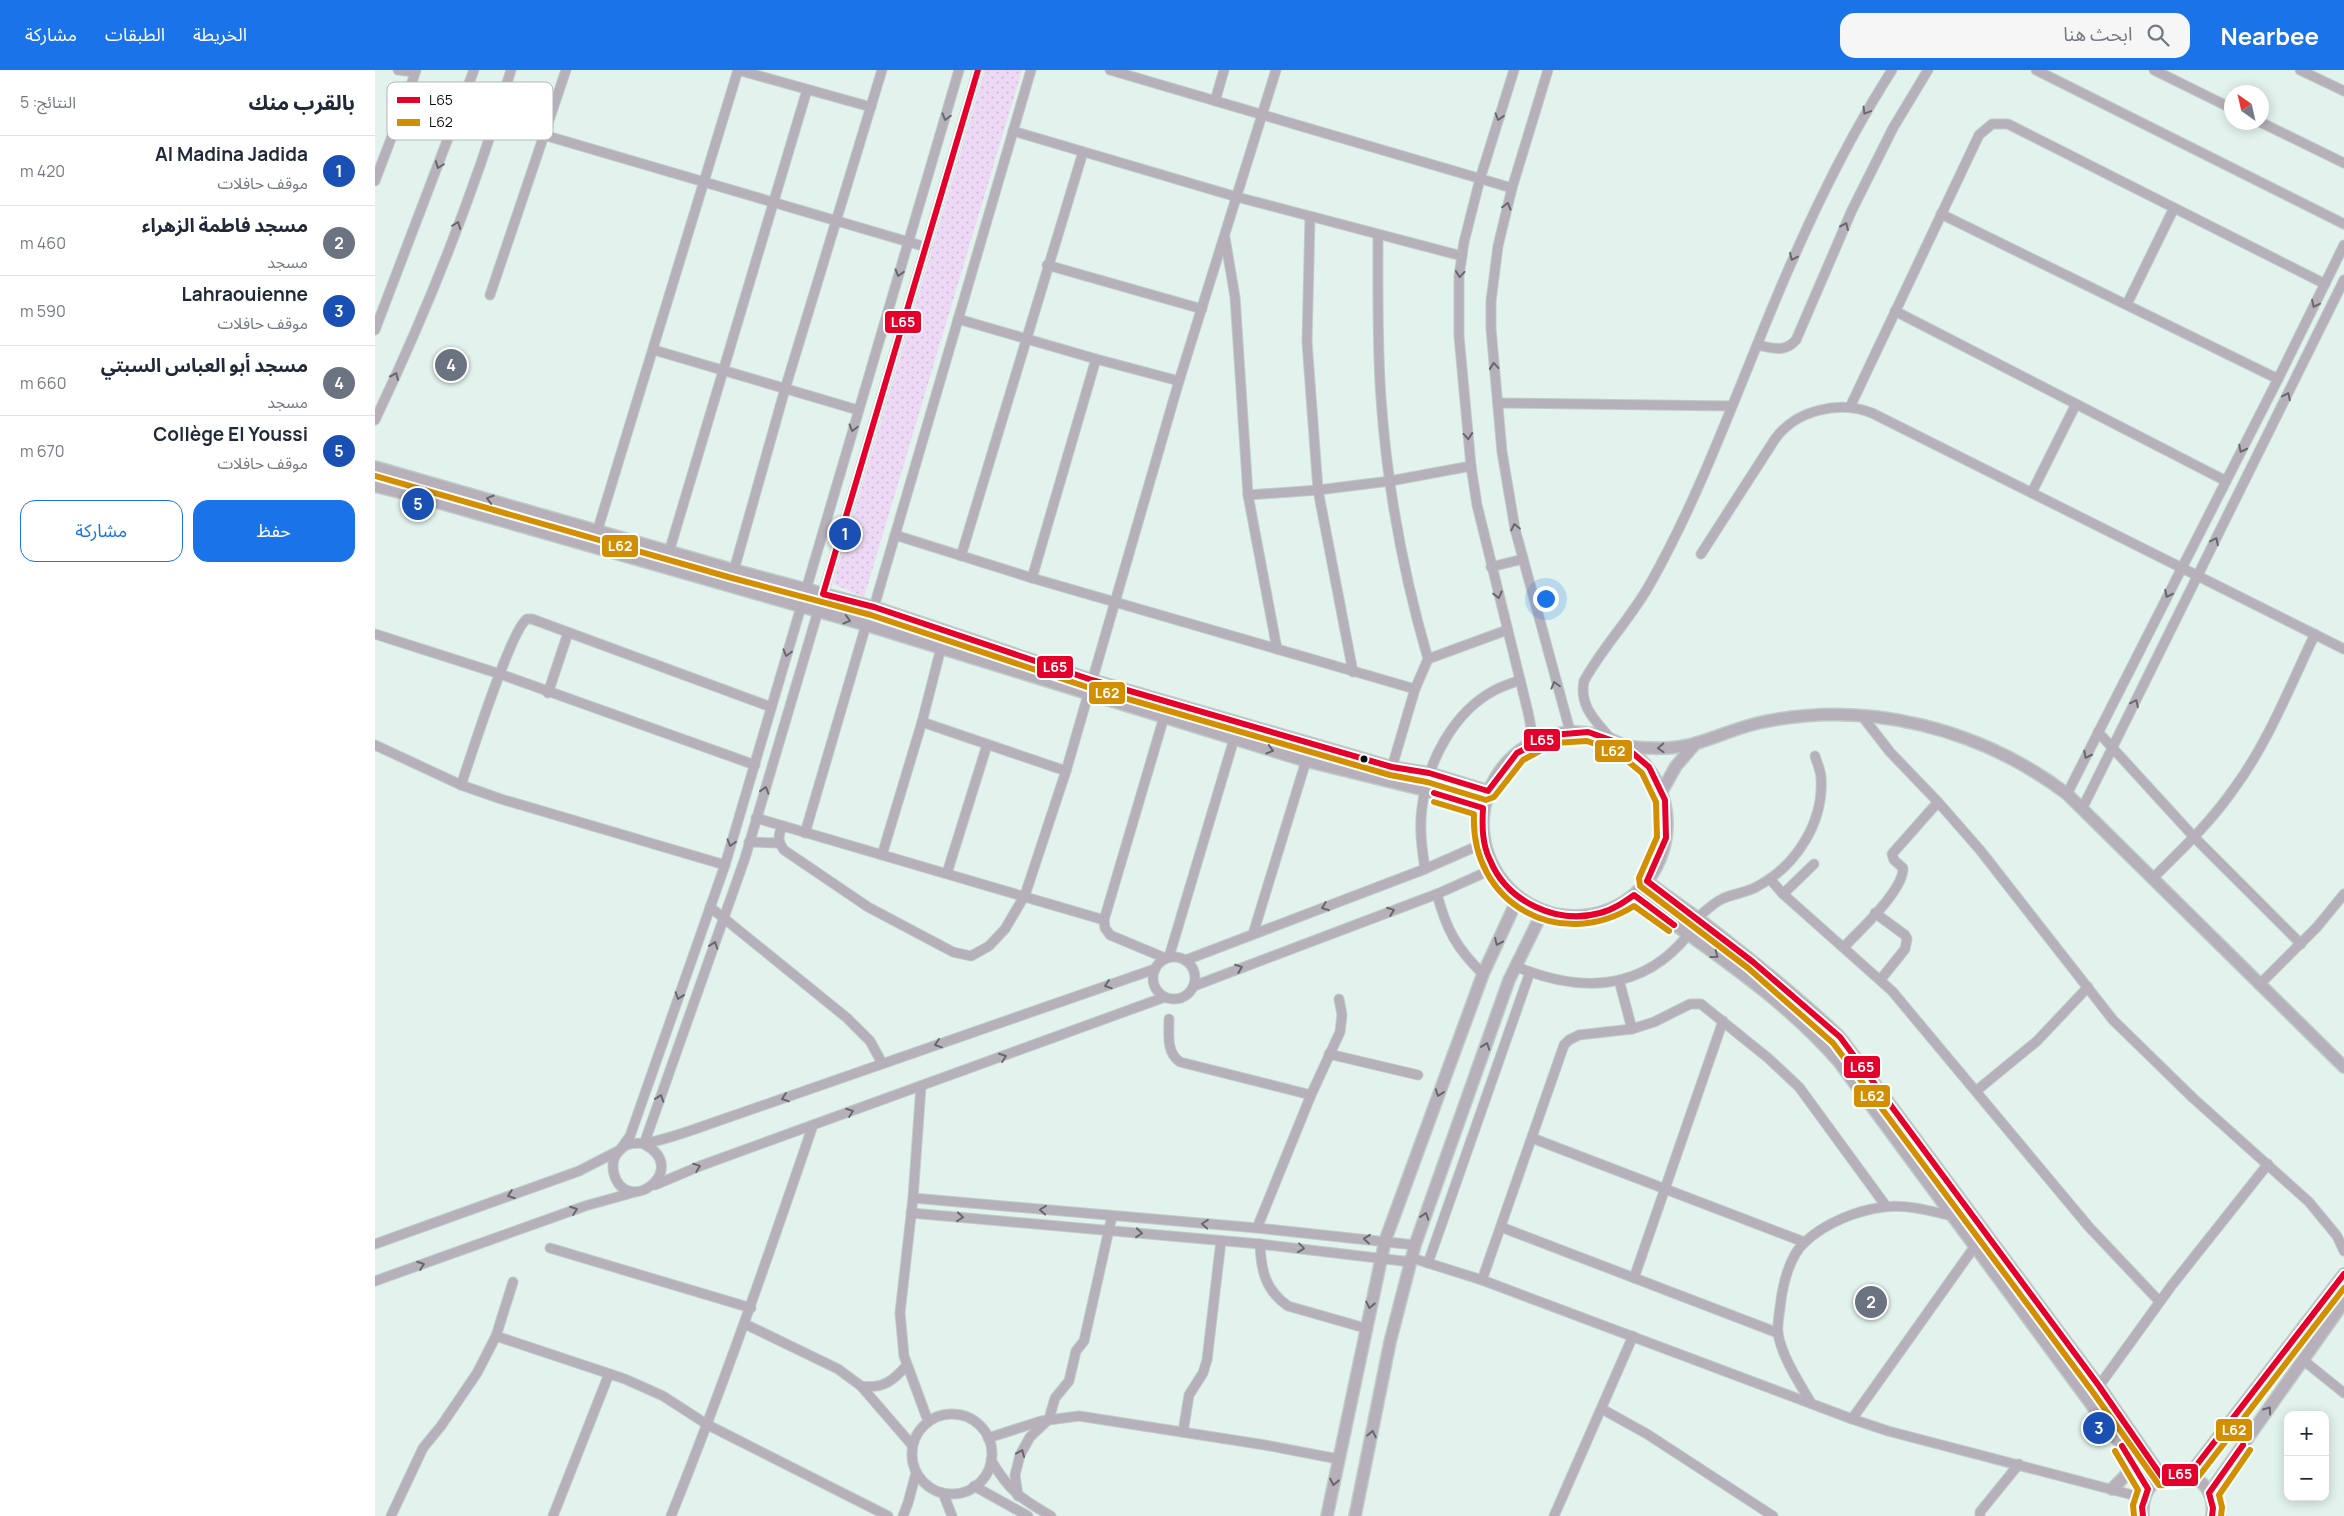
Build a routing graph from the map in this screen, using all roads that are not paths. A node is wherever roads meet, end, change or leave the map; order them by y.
1 (398, 70) edge
2 (474, 70) edge
3 (511, 70) edge
4 (566, 70) edge
5 (738, 70) edge
6 (882, 70) edge
7 (959, 70) edge
8 (978, 70) edge
9 (1031, 70) edge
10 (1109, 70) edge
11 (1224, 70) edge
12 (1276, 70) edge
13 (1514, 70) edge
14 (1548, 70) edge
15 (1892, 70) edge
16 (1928, 70) edge
17 (2036, 70) edge
18 (2154, 70) edge
19 (2300, 70) edge
20 (416, 71) edge
21 (1123, 72) edge
22 (470, 82) edge
23 (507, 82) edge
24 (807, 90) junction
25 (2344, 91) edge
26 (1215, 101) junction
27 (2224, 105) edge
28 (871, 107) junction
29 (553, 112) edge
30 (1262, 115) junction
31 (2269, 126) edge
32 (1013, 131) junction
33 (553, 136) edge
34 (391, 140) edge
35 (448, 140) edge
36 (489, 140) edge
37 (544, 140) edge
38 (1083, 152) junction
39 (2344, 164) edge
40 (1480, 179) junction
41 (375, 182) edge
42 (704, 183) junction
43 (1512, 188) junction
44 (1237, 197) junction
45 (772, 202) junction
46 (2174, 208) junction
47 (1941, 214) junction
48 (1311, 217) junction
49 (837, 220) junction
50 (2344, 224) edge
51 (1378, 235) junction
52 (1225, 236) junction
53 (908, 242) junction
54 (2344, 244) edge
55 (926, 247) junction
56 (1462, 256) junction
57 (1047, 265) junction
58 (2344, 280) edge
59 (2325, 284) junction
60 (490, 295) dead end
61 (2127, 304) junction
62 (1202, 309) junction
63 (1895, 311) junction
64 (958, 319) junction
65 (375, 330) edge
66 (1026, 339) junction
67 (1757, 346) junction
68 (653, 350) junction
69 (1096, 360) junction
70 (724, 370) junction
71 (2278, 379) junction
72 (1179, 381) junction
73 (785, 389) junction
74 (1498, 403) junction
75 (2076, 404) junction
76 (1732, 406) junction
77 (1850, 407) junction
78 (858, 410) junction
79 (375, 420) edge
80 (375, 466) edge
81 (1471, 466) junction
82 (1390, 481) junction
83 (2226, 481) junction
84 (375, 486) edge
85 (1318, 490) junction
86 (2032, 492) junction
87 (1248, 495) junction
88 (597, 532) junction
89 (895, 535) junction
90 (669, 552) junction
91 (1701, 554) dead end
92 (961, 556) junction
93 (1523, 559) junction
94 (2182, 566) junction
95 (1491, 567) junction
96 (734, 570) junction
97 (2198, 574) junction
98 (1032, 578) junction
99 (806, 590) junction
100 (823, 594) junction
101 (1116, 603) junction
102 (800, 606) junction
103 (874, 607) junction
104 (818, 611) junction
105 (866, 626) junction
106 (1507, 630) junction
107 (375, 634) edge
108 (568, 634) junction
109 (2315, 634) junction
110 (941, 648) junction
111 (1277, 649) junction
112 (2344, 649) edge
113 (1427, 658) junction
114 (1353, 672) junction
115 (500, 674) junction
116 (1092, 680) junction
117 (1520, 680) junction
118 (1415, 689) junction
119 (549, 693) junction
120 (1087, 694) junction
121 (771, 707) junction
122 (1862, 716) junction
123 (1164, 717) junction
124 (922, 722) junction
125 (1570, 731) junction
126 (2098, 732) junction
127 (1610, 738) junction
128 (1234, 739) junction
129 (1531, 742) junction
130 (1696, 743) junction
131 (375, 745) edge
132 (987, 745) junction
133 (1625, 746) junction
134 (2112, 748) junction
135 (1815, 756) dead end
136 (1305, 761) junction
137 (755, 765) junction
138 (1392, 767) junction
139 (1065, 771) junction
140 (1429, 773) junction
141 (461, 785) junction
142 (1424, 790) junction
143 (1488, 790) junction
144 (1662, 791) junction
145 (2067, 794) junction
146 (1938, 802) junction
147 (1483, 808) junction
148 (2083, 809) junction
149 (756, 818) junction
150 (783, 826) junction
151 (805, 833) junction
152 (2195, 837) junction
153 (749, 842) junction
154 (779, 843) junction
155 (1484, 844) junction
156 (882, 855) junction
157 (1814, 864) dead end
158 (725, 865) junction
159 (1425, 869) junction
160 (1493, 869) junction
161 (947, 873) junction
162 (2153, 878) junction
163 (1770, 879) junction
164 (1647, 881) junction
165 (1437, 894) junction
166 (1783, 894) junction
167 (2344, 894) edge
168 (1025, 895) junction
169 (1634, 895) junction
170 (1518, 898) junction
171 (710, 907) junction
172 (1543, 911) junction
173 (1875, 914) junction
174 (724, 918) junction
175 (1697, 918) junction
176 (1104, 920) junction
177 (1253, 934) junction
178 (1688, 935) junction
179 (2301, 944) junction
180 (1844, 947) junction
181 (1167, 958) junction
182 (1186, 960) junction
183 (1515, 966) junction
184 (1155, 969) junction
185 (1530, 972) junction
186 (1483, 974) junction
187 (1881, 979) junction
188 (1619, 980) junction
189 (2259, 985) junction
190 (1194, 986) junction
191 (2088, 987) junction
192 (1165, 998) junction
193 (1339, 999) dead end
194 (1169, 1019) dead end
195 (1723, 1021) junction
196 (1632, 1029) junction
197 (1329, 1054) junction
198 (882, 1063) junction
199 (2344, 1068) edge
200 (1418, 1075) dead end
201 (921, 1086) junction
202 (1976, 1091) junction
203 (1311, 1094) junction
204 (813, 1126) junction
205 (1531, 1138) junction
206 (644, 1144) junction
207 (620, 1150) junction
208 (2268, 1164) junction
209 (652, 1186) junction
210 (1665, 1189) junction
211 (637, 1191) junction
212 (913, 1198) junction
213 (1887, 1206) junction
214 (911, 1213) junction
215 (1112, 1216) junction
216 (1952, 1216) junction
217 (1501, 1227) junction
218 (1257, 1228) junction
219 (1109, 1230) junction
220 (1221, 1241) junction
221 (1385, 1241) junction
222 (1804, 1242) junction
223 (375, 1244) edge
224 (1261, 1244) junction
225 (1415, 1245) junction
226 (1975, 1246) junction
227 (550, 1248) dead end
228 (2344, 1251) edge
229 (1380, 1258) junction
230 (1411, 1260) junction
231 (1428, 1263) junction
232 (2344, 1274) edge
233 (1634, 1278) junction
234 (1482, 1280) junction
235 (375, 1281) edge
236 (513, 1282) dead end
237 (2159, 1301) junction
238 (2344, 1302) edge
239 (751, 1308) junction
240 (745, 1324) junction
241 (1365, 1328) junction
242 (1778, 1333) junction
243 (495, 1336) junction
244 (1633, 1336) junction
245 (2303, 1360) junction
246 (907, 1364) junction
247 (609, 1374) junction
248 (861, 1386) junction
249 (2099, 1386) junction
250 (2344, 1393) edge
251 (1811, 1403) junction
252 (1602, 1409) junction
253 (1049, 1419) junction
254 (1852, 1420) junction
255 (928, 1421) junction
256 (708, 1424) junction
257 (1183, 1432) junction
258 (988, 1438) junction
259 (912, 1445) junction
260 (1339, 1459) junction
261 (991, 1460) junction
262 (2131, 1462) junction
263 (2019, 1464) junction
264 (916, 1473) junction
265 (2189, 1475) junction
266 (2162, 1477) junction
267 (974, 1486) junction
268 (2112, 1489) junction
269 (943, 1493) junction
270 (2146, 1493) junction
271 (2209, 1493) junction
272 (1018, 1496) junction
273 (2215, 1513) edge
274 (391, 1516) edge
275 (553, 1516) edge
276 (671, 1516) edge
277 (888, 1516) edge
278 (903, 1516) edge
279 (952, 1516) edge
280 (1029, 1516) edge
281 (1051, 1516) edge
282 (1327, 1516) edge
283 (1355, 1516) edge
284 (1553, 1516) edge
285 (1773, 1516) edge
286 (1980, 1516) edge
287 (2143, 1516) edge

1 - 20 street
2 - 22 street
3 - 23 street
4 - 29 street
5 - 24 street
5 - 42 street
6 - 28 street
7 -> 53 street
8 - 55 street
9 - 32 street
10 - 21 street
11 - 26 street
12 - 30 street
13 -> 40 street
14 - 43 street
15 -> 67 street
67 -> 16 street
17 - 50 street
18 - 27 street
19 - 25 street
21 - 26 street
24 - 28 street
24 - 45 street
26 - 30 street
28 - 49 street
30 - 40 street
30 - 44 street
31 - 39 street
32 - 38 street
32 - 64 street
33 - 42 street
34 - 41 street
35 -> 65 street
79 -> 36 street
37 - 60 street
38 - 44 street
38 - 57 street
40 - 43 street
40 - 56 street
42 - 45 street
42 - 68 street
74 -> 43 street
44 - 48 street
44 - 52 street
45 - 49 street
45 - 70 street
46 - 47 street
46 - 59 street
46 - 61 street
47 - 61 street
47 - 63 street
48 - 51 street
48 - 85 street
49 - 53 street
49 - 73 street
51 - 56 street
51 - 82 street
52 - 62 street
52 - 87 street
53 - 55 street
53 -> 78 street
54 - 59 street
55 - 100 street
56 -> 81 street
57 - 62 street
57 - 66 street
97 -> 58 street
59 -> 71 street
61 - 71 street
62 - 72 street
63 - 75 street
63 - 77 street
64 - 66 street
64 - 89 street
66 - 69 street
66 - 92 street
67 - 76 street
68 - 70 street
68 - 88 street
69 - 72 street
69 - 98 street
70 - 73 street
70 - 90 street
71 -> 83 street
72 - 101 street
73 - 78 street
73 - 96 street
74 - 76 street
93 -> 74 street
75 - 83 street
75 - 86 street
76 - 127 street
77 - 86 street
77 - 91 street
78 -> 99 street
88 -> 80 street
81 - 82 street
81 - 95 street
82 - 85 street
82 - 113 street
83 - 94 street
84 - 102 street
85 - 87 street
85 - 114 street
86 - 94 street
87 - 111 street
88 - 90 street
89 - 92 street
89 - 103 street
90 - 96 street
92 - 98 street
93 - 95 street
125 -> 93 street
94 - 97 street
94 -> 126 street
95 -> 106 street
96 - 99 street
97 - 109 street
134 -> 97 street
98 - 101 street
99 - 100 street
99 - 102 street
100 - 103 street
100 - 104 street
101 - 111 street
101 - 116 street
102 - 104 street
102 -> 121 street
103 - 116 street
104 -> 105 street
149 -> 104 street
105 - 110 street
105 - 151 street
106 - 113 street
106 - 117 street
107 - 115 street
108 - 115 street
108 - 119 street
108 - 121 street
109 - 112 street
109 - 152 street
110 - 120 street
110 - 124 street
111 - 114 street
113 - 118 street
114 - 118 street
115 - 119 street
115 - 141 street
116 - 120 street
116 - 138 street
117 - 129 street
117 - 140 street
118 - 138 street
119 - 137 street
120 - 123 street
120 - 139 street
121 - 137 street
122 - 130 street
122 - 145 street
122 - 146 street
123 - 128 street
123 - 176 street
124 - 132 street
124 - 156 street
125 - 127 street
125 - 129 street
126 - 134 street
126 -> 145 street
127 - 133 street
128 -> 136 street
128 - 181 street
129 - 143 street
130 -> 133 street
130 - 144 street
131 - 141 street
132 - 139 street
132 - 161 street
133 - 144 street
134 - 148 street
134 - 152 street
135 - 163 street
136 - 142 street
136 - 177 street
137 -> 158 street
138 - 140 street
139 - 168 street
140 - 142 street
140 - 143 street
141 - 158 street
142 - 147 street
142 - 159 street
143 - 147 street
144 - 164 street
145 - 148 street
146 - 173 street
146 - 191 street
147 - 155 street
148 - 162 street
149 - 150 street
149 - 153 street
150 - 151 street
150 - 154 street
151 - 156 street
152 - 162 street
152 - 179 street
153 - 154 street
153 - 174 street
154 - 168 street
155 - 159 street
155 - 160 street
156 - 161 street
157 - 166 street
158 - 171 street
159 -> 177 street
160 - 165 street
160 - 170 street
161 - 168 street
162 - 189 street
163 - 166 street
163 - 175 street
164 - 169 street
164 - 175 street
165 - 186 street
190 -> 165 street
166 - 180 street
167 - 179 street
168 - 176 street
169 - 172 street
169 - 178 street
170 - 172 street
170 -> 186 street
171 - 174 street
171 -> 207 street
172 - 183 street
173 - 180 street
173 - 187 street
174 - 198 street
206 -> 174 street
175 - 249 street
176 - 181 street
177 - 182 street
178 - 188 street
178 -> 216 street
179 - 189 street
180 - 187 street
181 - 182 street
181 - 184 street
182 - 190 street
183 - 185 street
225 -> 183 street
184 - 192 street
184 -> 198 street
185 - 188 street
185 - 231 street
186 -> 221 street
187 - 202 street
188 - 196 street
189 - 199 street
190 - 192 street
191 - 202 street
191 - 208 street
201 -> 192 street
193 - 197 street
194 - 203 street
195 - 196 street
195 - 210 street
195 - 213 street
196 - 205 street
197 - 200 street
197 - 203 street
198 -> 206 street
204 -> 201 street
201 - 212 street
202 - 237 street
203 - 218 street
209 -> 204 street
204 - 239 street
205 - 210 street
205 - 217 street
206 - 207 street
206 - 209 street
207 - 211 street
207 -> 223 street
208 - 228 street
208 - 237 street
209 - 211 street
210 - 222 street
210 - 233 street
235 -> 211 street
212 - 214 street
215 -> 212 street
213 - 216 street
213 - 222 street
214 -> 219 street
214 - 246 street
218 -> 215 street
215 - 219 street
216 - 226 street
217 - 233 street
217 - 234 street
221 -> 218 street
219 -> 220 street
219 - 253 street
220 - 224 street
220 - 257 street
221 - 225 street
221 - 229 street
222 - 242 street
224 -> 229 street
224 - 241 street
225 - 230 street
226 - 254 street
226 - 262 street
227 - 239 street
229 - 230 street
229 -> 241 street
230 - 231 street
283 -> 230 street
231 - 234 street
232 - 265 street
233 - 242 street
234 - 244 street
236 - 243 street
237 - 249 street
238 - 245 street
239 - 240 street
240 - 248 street
240 - 256 street
241 - 260 street
242 - 251 street
243 - 247 street
243 - 274 street
244 - 251 street
244 - 252 street
245 - 250 street
271 -> 245 street
246 - 248 street
246 - 255 street
247 - 256 street
247 - 275 street
248 - 259 street
249 - 266 street
251 - 254 street
252 - 284 street
252 - 285 street
253 - 257 street
253 - 258 street
272 -> 253 street
254 - 263 street
255 - 258 street
255 - 259 street
256 - 276 street
256 - 277 street
257 - 260 street
258 - 261 street
259 - 264 street
260 -> 282 street
261 - 267 street
261 - 272 street
262 - 268 street
262 - 270 street
263 - 268 street
263 - 286 street
264 - 269 street
264 - 278 street
265 - 266 street
265 - 271 street
266 - 270 street
267 - 269 street
267 - 280 street
268 - 270 street
269 - 279 street
270 - 287 street
271 - 273 street
272 - 281 street

